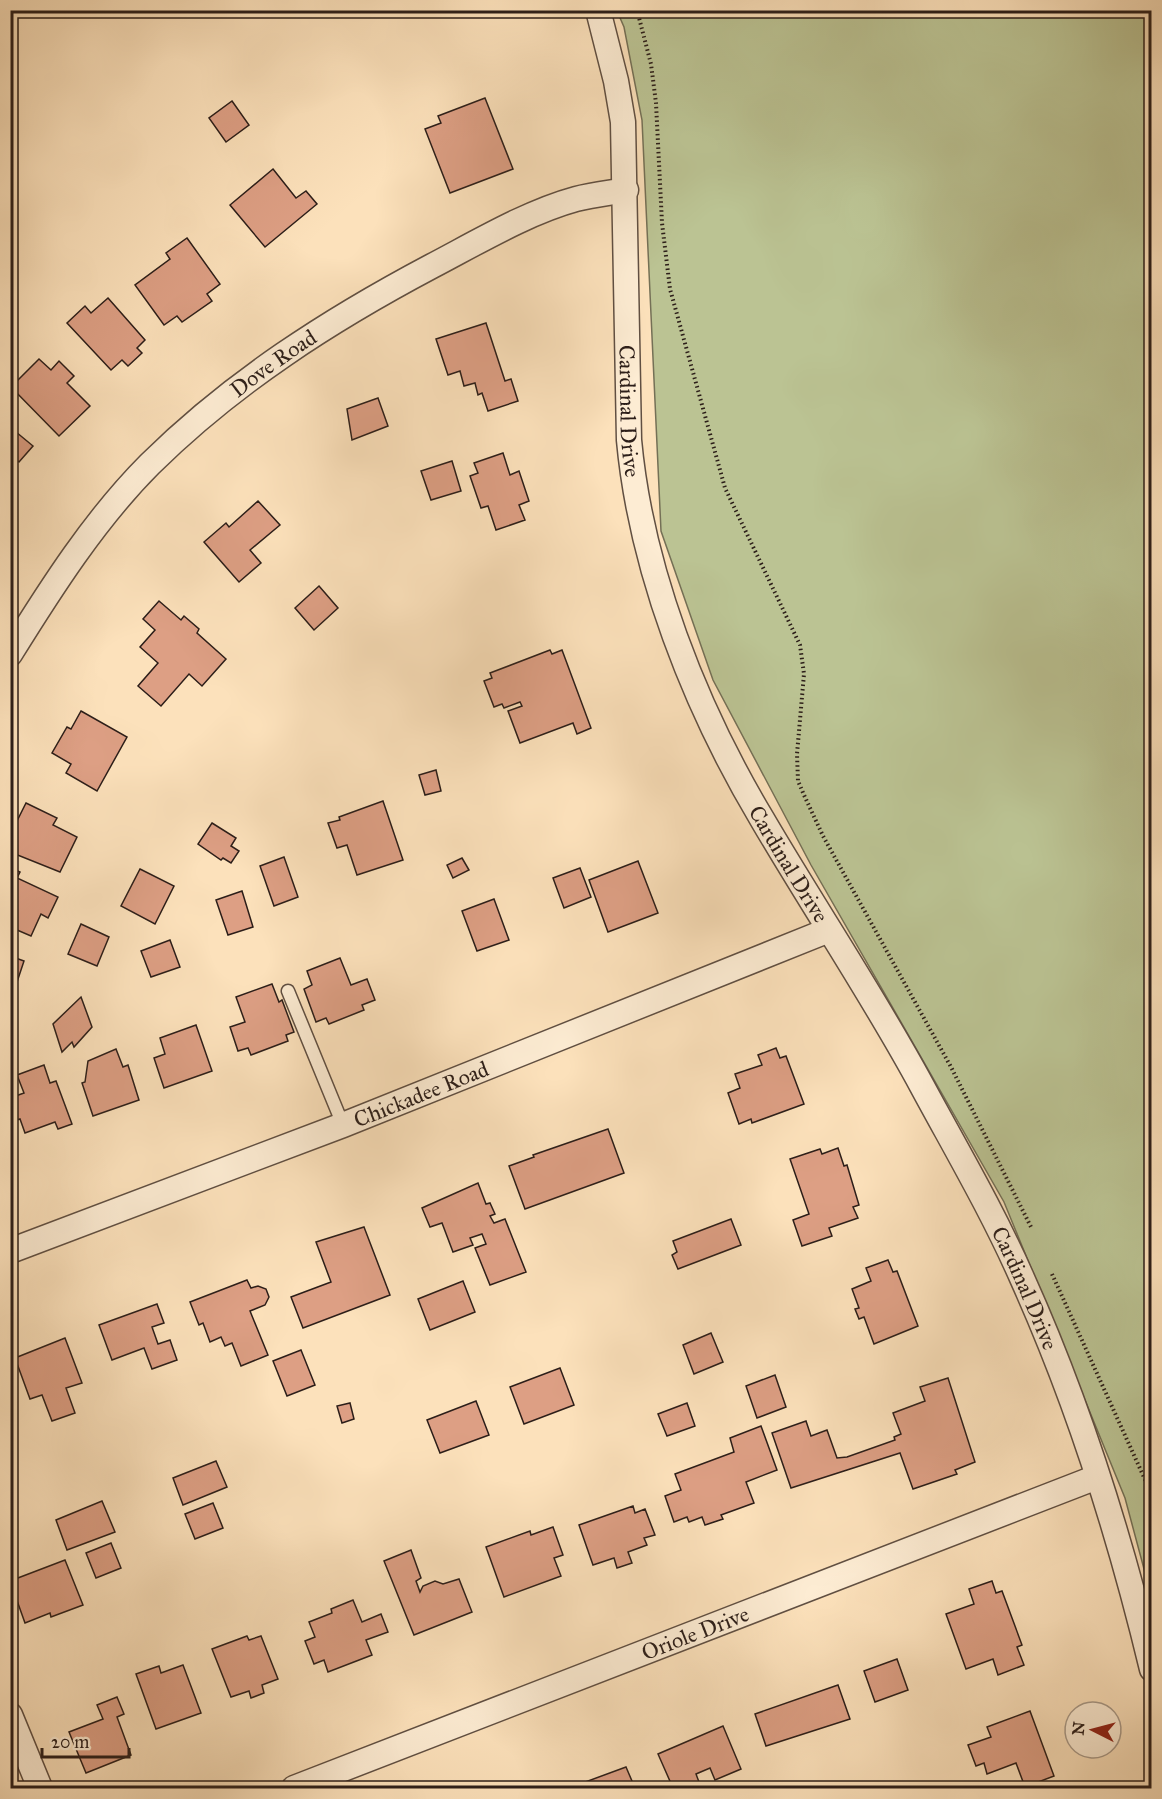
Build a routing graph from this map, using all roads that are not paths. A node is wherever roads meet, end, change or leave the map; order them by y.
1 (598, 10) edge
2 (626, 190) junction
3 (10, 654) edge
4 (829, 930) junction
5 (288, 991) dead end
6 (343, 1125) junction
7 (10, 1251) edge
8 (1097, 1478) junction
9 (1152, 1669) edge
10 (10, 1715) edge
11 (40, 1788) edge
12 (294, 1788) edge

1 - 2 street, Cardinal Drive
2 - 3 street, Dove Road
2 - 4 street, Cardinal Drive
4 - 6 street, Chickadee Road
4 - 8 street, Cardinal Drive
5 - 6 lane
6 - 7 street, Chickadee Road
8 - 9 street, Cardinal Drive
8 - 12 street, Oriole Drive
10 - 11 street

